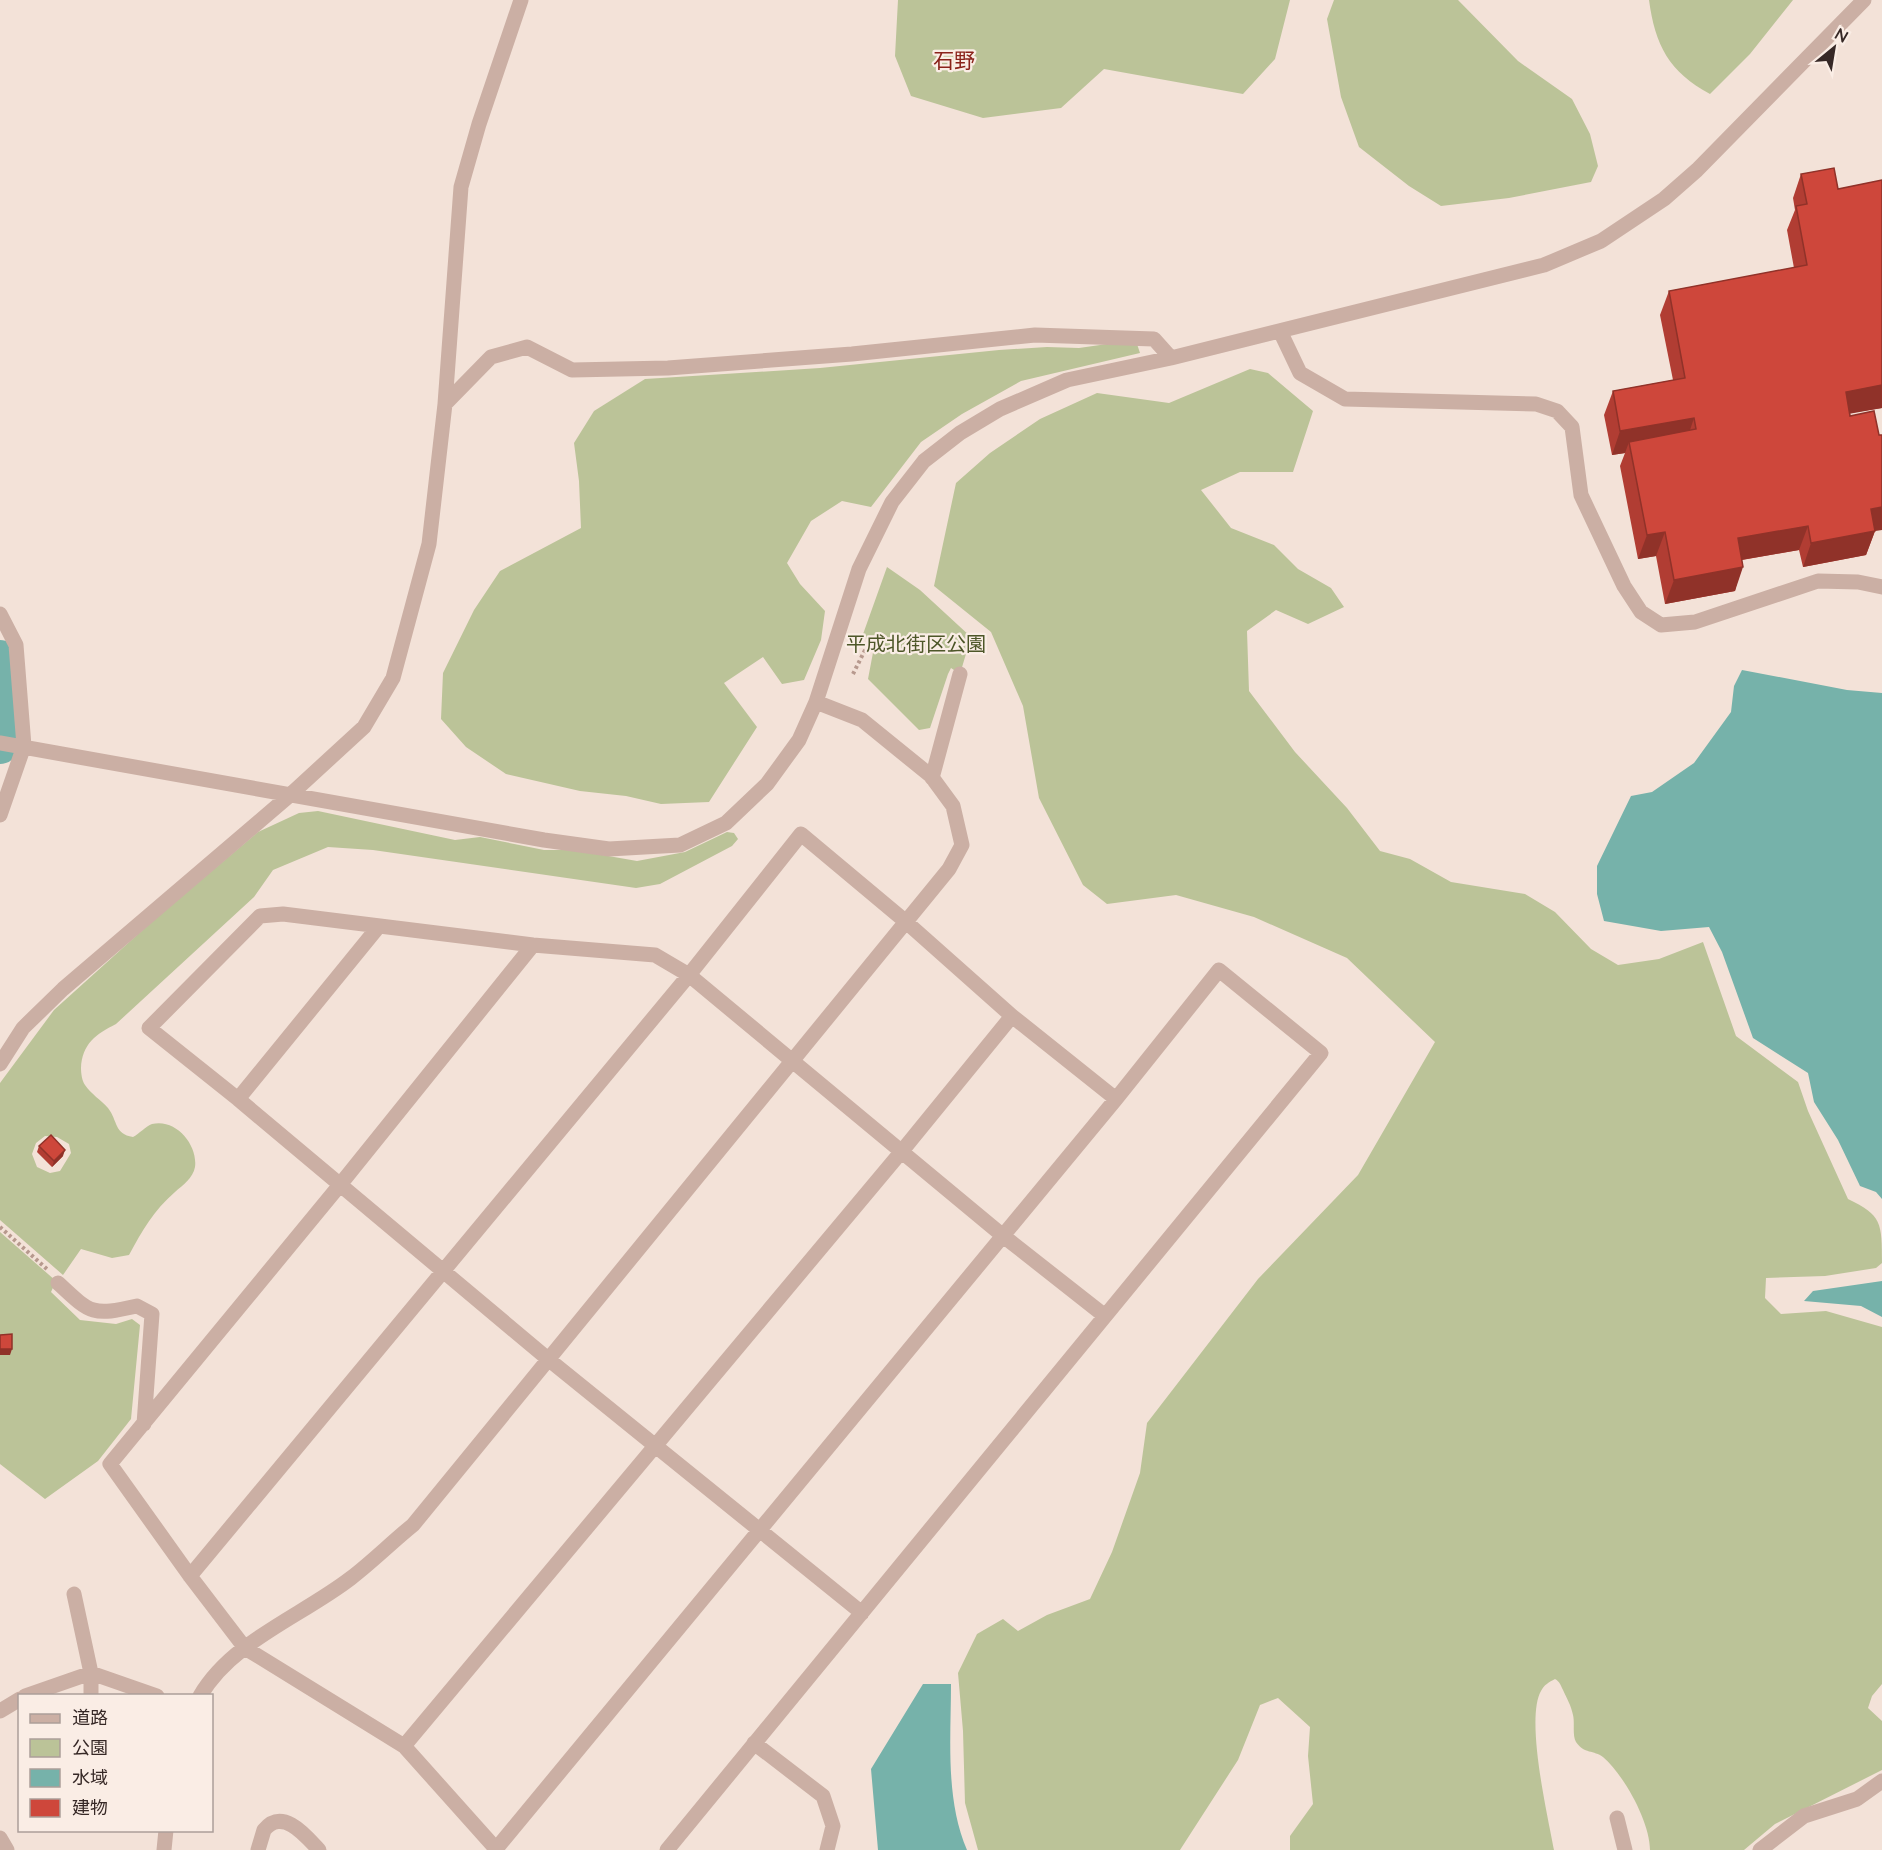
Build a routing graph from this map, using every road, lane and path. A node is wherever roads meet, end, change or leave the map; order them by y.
1 (521, 0) edge
2 (1864, 0) edge
3 (1280, 331) junction
4 (1171, 358) junction
5 (445, 404) junction
6 (1882, 587) edge
7 (0, 614) edge
8 (869, 642) dead end
9 (853, 674) dead end
10 (960, 674) dead end
11 (816, 702) junction
12 (13, 745) edge
13 (932, 778) junction
14 (290, 795) junction
15 (0, 815) edge
16 (905, 921) junction
17 (379, 926) junction
18 (533, 945) junction
19 (689, 975) junction
20 (1012, 1016) junction
21 (791, 1060) junction
22 (0, 1064) edge
23 (238, 1099) junction
24 (1116, 1099) junction
25 (902, 1151) junction
26 (339, 1186) junction
27 (0, 1227) edge
28 (1002, 1235) junction
29 (443, 1270) junction
30 (58, 1283) joint
31 (1105, 1316) junction
32 (548, 1359) junction
33 (144, 1424) junction
34 (655, 1444) junction
35 (759, 1529) junction
36 (190, 1576) junction
37 (74, 1594) dead end
38 (862, 1613) junction
39 (245, 1648) junction
40 (91, 1674) junction
41 (29, 1694) edge
42 (91, 1694) edge
43 (154, 1694) edge
44 (201, 1694) edge
45 (18, 1700) edge
46 (0, 1711) edge
47 (754, 1743) junction
48 (404, 1746) junction
49 (1882, 1781) edge
50 (1617, 1818) dead end
51 (166, 1832) edge
52 (0, 1838) edge
53 (7, 1850) edge
54 (164, 1850) edge
55 (258, 1850) edge
56 (319, 1850) edge
57 (496, 1850) edge
58 (668, 1850) edge
59 (827, 1850) edge
60 (1625, 1850) edge
61 (1760, 1850) edge

1 - 5 street
2 - 3 street
3 - 4 street
3 - 6 street
4 - 5 street
4 - 11 street
5 - 14 street
7 - 12 street
8 - 9 path
10 - 13 street
11 - 13 street
11 - 14 street
12 - 14 street
12 - 15 street
13 - 16 street
14 - 22 street
16 - 19 street
16 - 20 street
16 - 21 street
17 - 18 street
17 - 23 street
17 - 23 street
18 - 19 street
18 - 26 street
19 - 21 street
19 - 29 street
20 - 24 street
20 - 25 street
21 - 25 street
21 - 32 street
23 - 26 street
24 - 28 street
24 - 31 street
25 - 28 street
25 - 34 street
26 - 29 street
26 - 33 street
27 - 30 path
28 - 31 street
28 - 35 street
29 - 32 street
29 - 36 street
30 - 33 street
31 - 38 street
32 - 34 street
32 - 39 street
33 - 36 street
34 - 35 street
34 - 48 street
35 - 38 street
35 - 57 street
36 - 39 street
37 - 40 street
38 - 47 street
39 - 44 street
39 - 48 street
40 - 41 street
40 - 42 street
40 - 43 street
45 - 46 street
47 - 58 street
47 - 59 street
48 - 57 street
49 - 61 street
50 - 60 street
51 - 54 street
52 - 53 street
55 - 56 street

